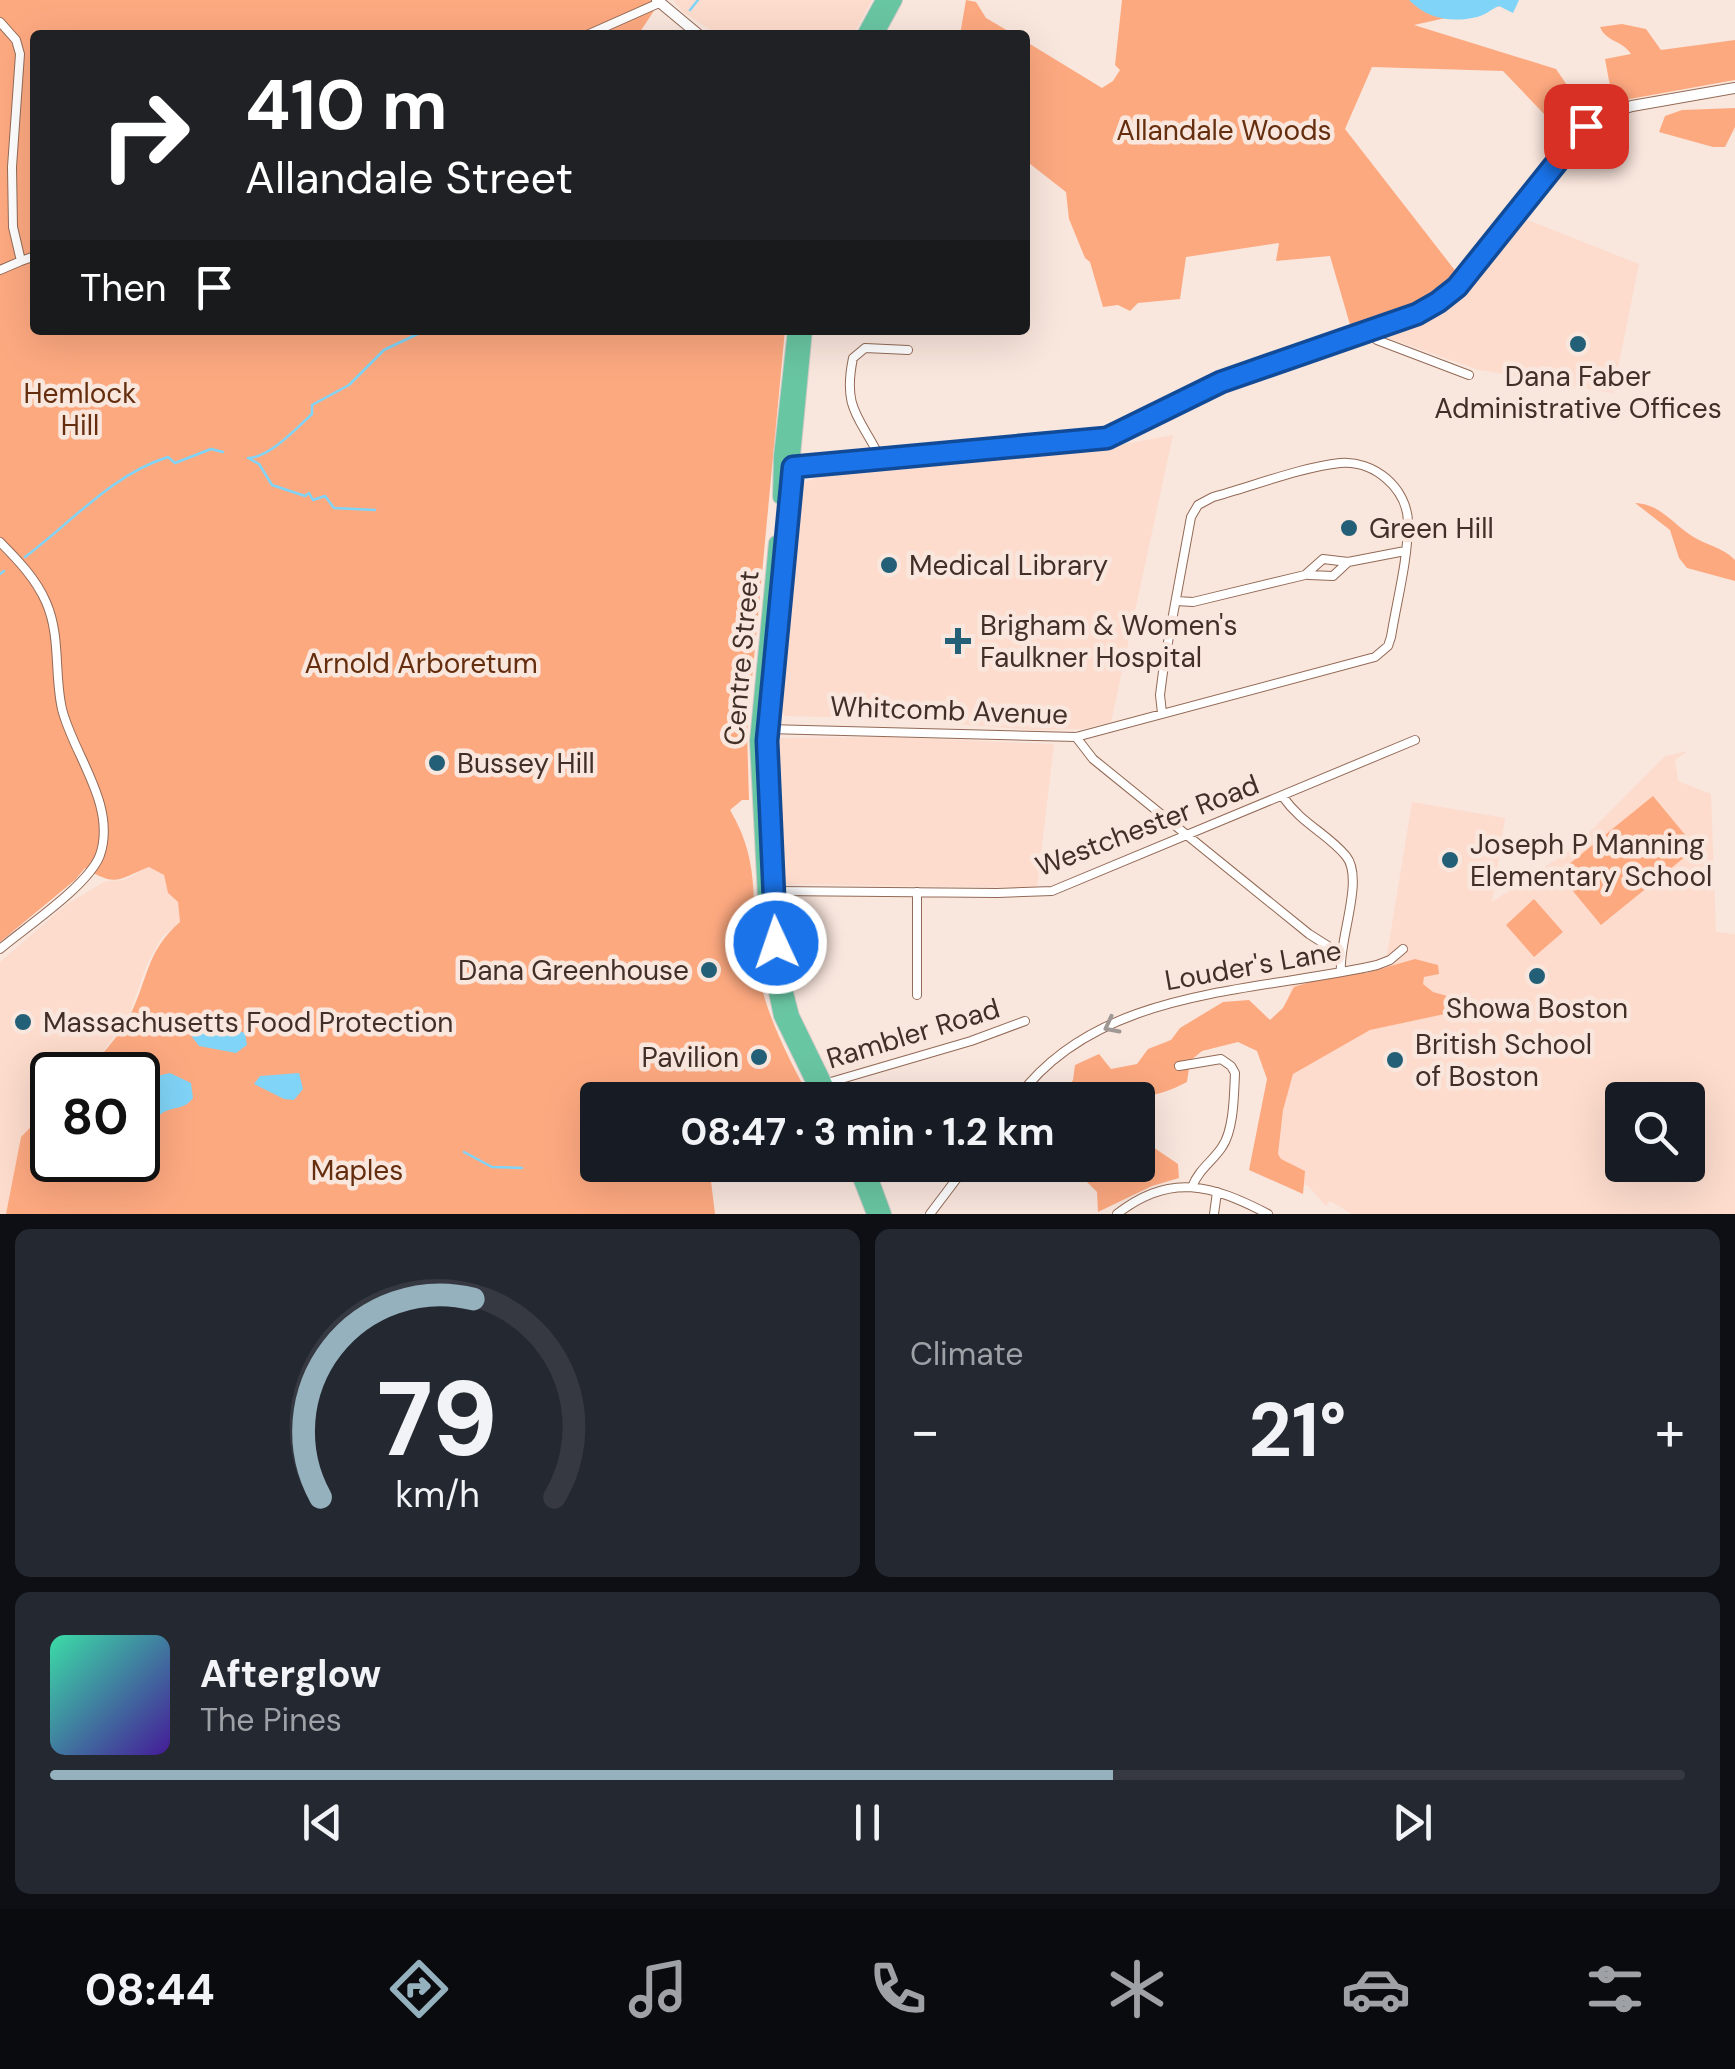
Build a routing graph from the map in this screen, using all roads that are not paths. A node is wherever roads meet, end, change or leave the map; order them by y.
1 (884, 0) edge
2 (895, 0) edge
3 (658, 2) edge
4 (0, 22) edge
5 (598, 30) edge
6 (693, 30) edge
7 (867, 30) edge
8 (879, 30) edge
9 (1735, 88) edge
10 (30, 258) edge
11 (20, 261) junction
12 (0, 270) edge
13 (1368, 332) junction
14 (794, 335) edge
15 (804, 335) edge
16 (908, 350) dead end
17 (1470, 375) dead end
18 (881, 460) junction
19 (787, 467) junction
20 (0, 542) edge
21 (1405, 552) junction
22 (1348, 562) junction
23 (1305, 575) junction
24 (1176, 602) junction
25 (1162, 713) junction
26 (762, 729) junction
27 (1076, 738) junction
28 (1415, 740) dead end
29 (1283, 797) junction
30 (1188, 835) junction
31 (769, 891) junction
32 (918, 892) junction
33 (0, 949) edge
34 (1403, 949) dead end
35 (1339, 953) junction
36 (1341, 972) junction
37 (917, 995) dead end
38 (1025, 1021) dead end
39 (1179, 1066) dead end
40 (817, 1082) edge
41 (845, 1082) edge
42 (1031, 1082) edge
43 (862, 1182) edge
44 (872, 1182) edge
45 (954, 1182) edge
46 (1192, 1186) junction
47 (1218, 1192) junction
48 (874, 1214) edge
49 (884, 1214) edge
50 (930, 1214) edge
51 (1117, 1214) edge
52 (1214, 1214) edge
53 (1268, 1214) edge

1 - 7 highway
2 - 8 highway
3 - 5 street
3 - 6 street
4 - 11 street
9 - 13 street
10 - 11 street
11 - 12 street
13 - 17 street
13 - 18 street
14 - 19 highway, Centre Street
15 - 19 highway, Centre Street
16 - 18 street
18 - 19 street
19 - 26 highway, Centre Street
20 - 33 street
21 - 22 street
21 - 24 street
21 - 25 street, Whitcomb Avenue
22 - 23 street
22 - 23 street
23 - 24 street
24 - 25 street
25 - 27 street, Whitcomb Avenue
26 - 27 street, Whitcomb Avenue
26 - 31 highway, Centre Street
27 - 30 street
28 - 29 street, Westchester Road
29 - 30 street, Westchester Road
29 - 35 street
30 - 32 street, Westchester Road
30 - 35 street
31 - 32 street, Westchester Road
31 - 40 highway, Centre Street
32 - 37 street
34 - 36 street, Louder's Lane
35 - 36 street
36 -> 42 street, Louder's Lane
38 - 41 street, Rambler Road
39 - 46 street
43 - 48 highway
44 - 49 highway
45 - 50 street
46 - 47 street
46 - 51 street
47 - 52 street
47 - 53 street

